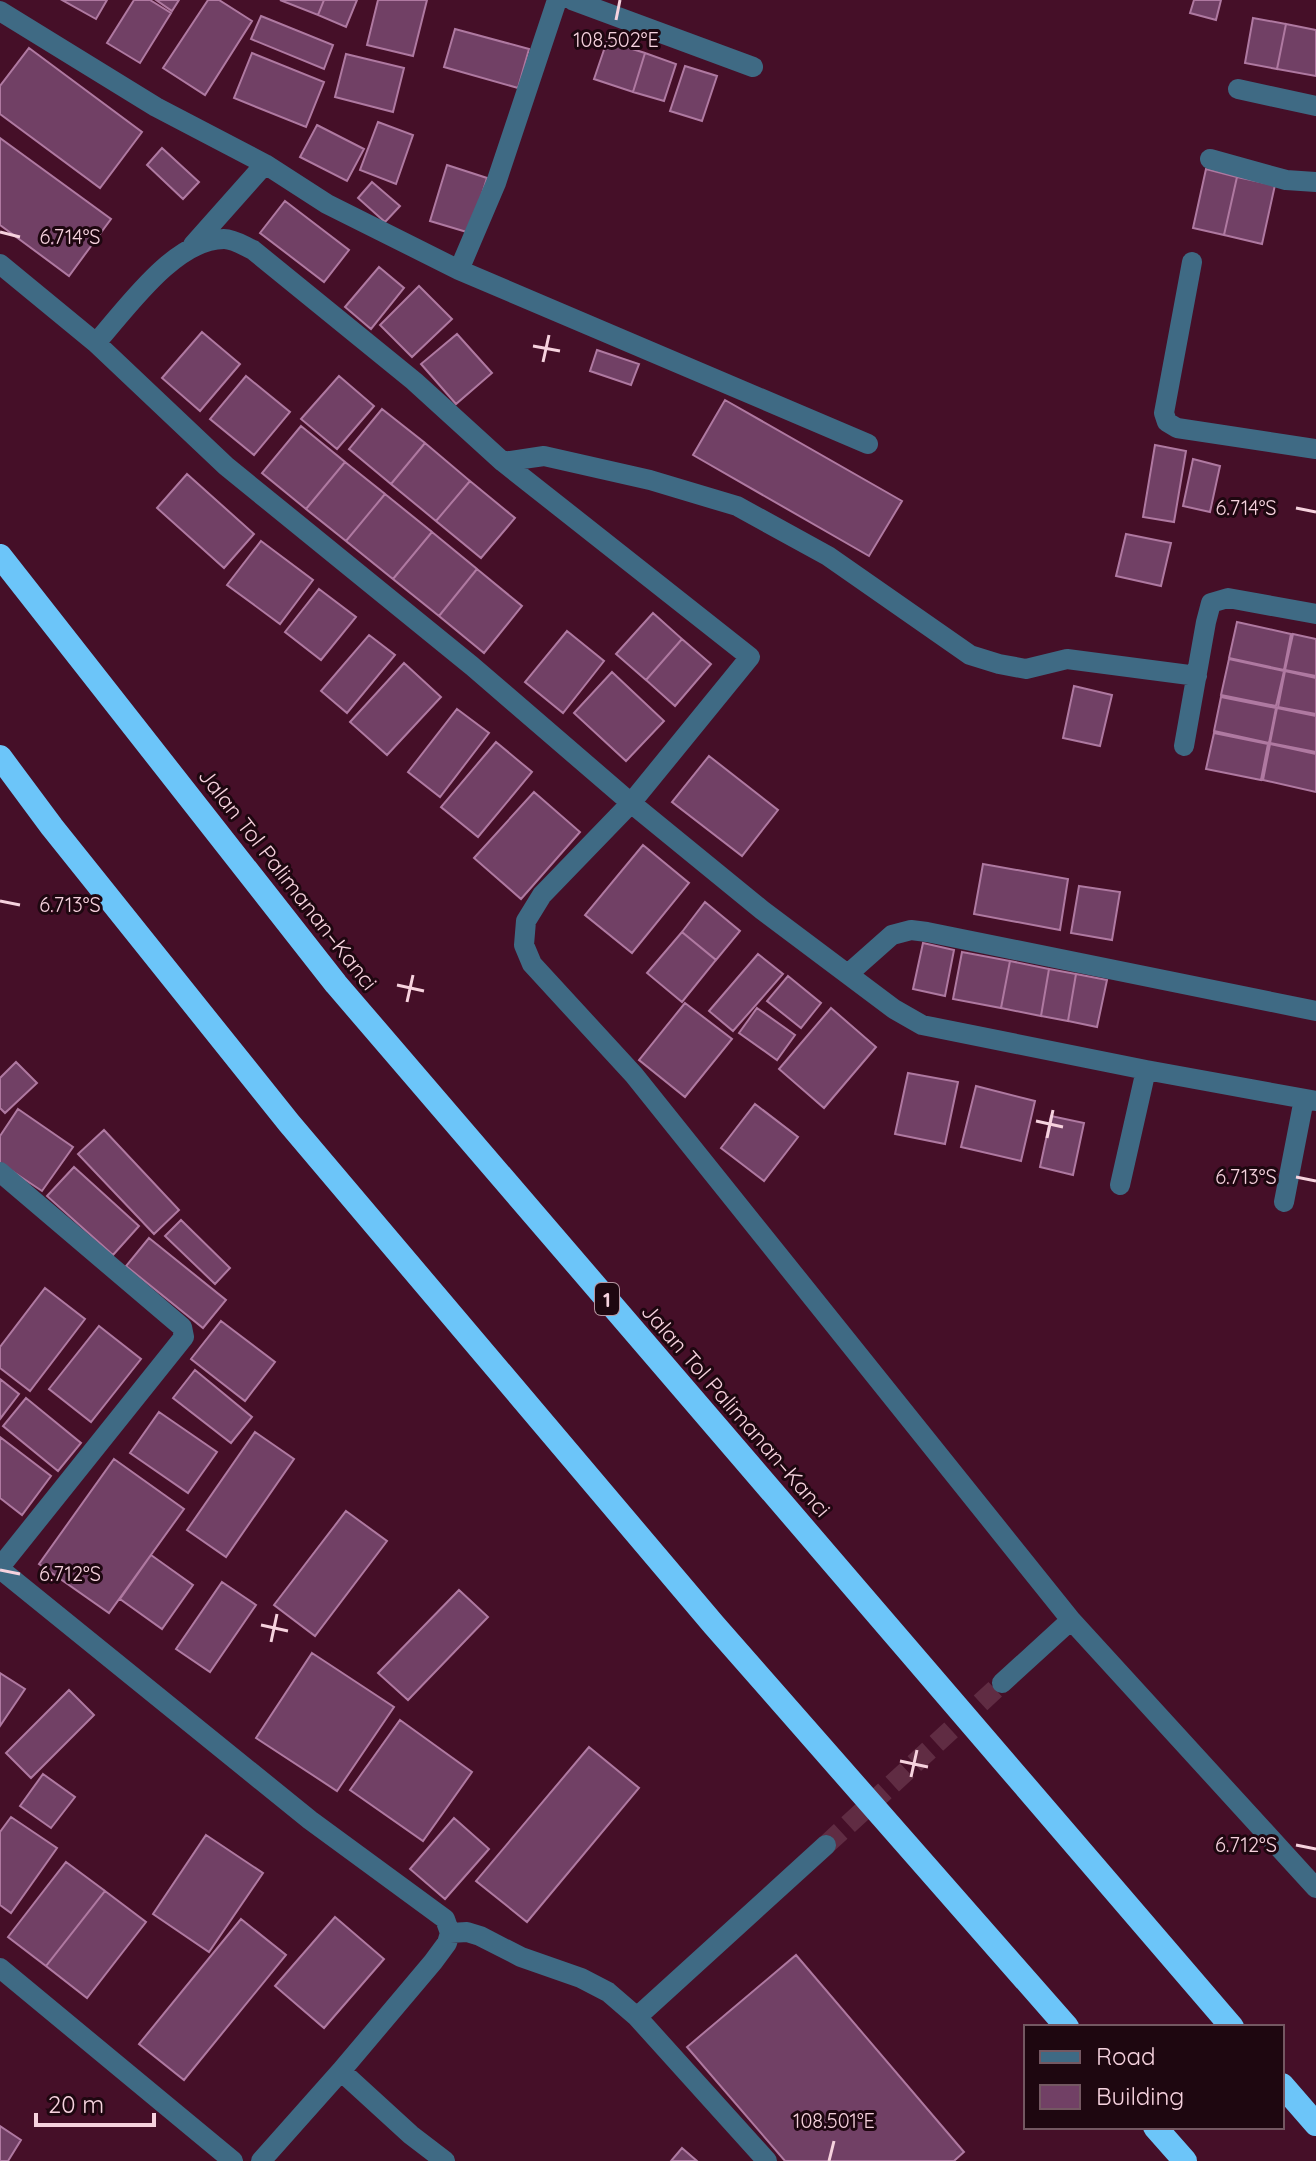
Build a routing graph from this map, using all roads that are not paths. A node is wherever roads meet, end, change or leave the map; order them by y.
1 (557, 0) edge
2 (572, 0) edge
3 (0, 11) edge
4 (753, 67) dead end
5 (1238, 89) dead end
6 (1316, 106) edge
7 (1210, 159) dead end
8 (265, 164) junction
9 (1316, 182) edge
10 (191, 248) junction
11 (1192, 262) dead end
12 (0, 264) edge
13 (459, 270) junction
14 (96, 343) junction
15 (868, 444) dead end
16 (1316, 449) edge
17 (503, 462) junction
18 (0, 556) edge
19 (1316, 614) edge
20 (1197, 676) junction
21 (1184, 746) dead end
22 (0, 757) edge
23 (631, 803) junction
24 (848, 974) junction
25 (1316, 1011) edge
26 (1146, 1070) junction
27 (1310, 1100) edge
28 (0, 1172) edge
29 (1120, 1185) dead end
30 (1284, 1202) dead end
31 (0, 1568) edge
32 (1071, 1620) junction
33 (1002, 1683) tunnel mouth
34 (826, 1845) tunnel mouth
35 (1316, 1888) edge
36 (450, 1933) junction
37 (0, 1968) edge
38 (637, 2017) junction
39 (1065, 2025) edge
40 (1230, 2025) edge
41 (341, 2071) junction
42 (1284, 2087) edge
43 (1316, 2124) edge
44 (1157, 2129) edge
45 (233, 2161) edge
46 (261, 2161) edge
47 (445, 2161) edge
48 (767, 2161) edge
49 (1185, 2161) edge

1 - 13 street
2 - 4 street
3 - 8 street
5 - 6 street
7 - 9 street
8 - 10 street
8 - 13 street
10 - 14 street
10 - 17 street
11 - 16 street
12 - 14 street
13 - 15 street
14 - 23 street
17 - 20 street
17 - 23 street
18 - 40 highway, Jalan Tol Palimanan–Kanci / 1
19 - 20 street
20 - 21 street
22 - 39 highway
23 - 24 street
23 - 32 street
24 - 25 street
24 - 26 street
26 - 27 street
26 - 29 street
27 - 30 street
28 - 31 street
31 - 36 street
32 - 33 street
32 - 35 street
34 - 38 street
36 - 38 street
36 - 41 street
37 - 45 street
38 - 48 street
41 - 46 street
41 - 47 street
42 - 43 highway
44 - 49 highway

